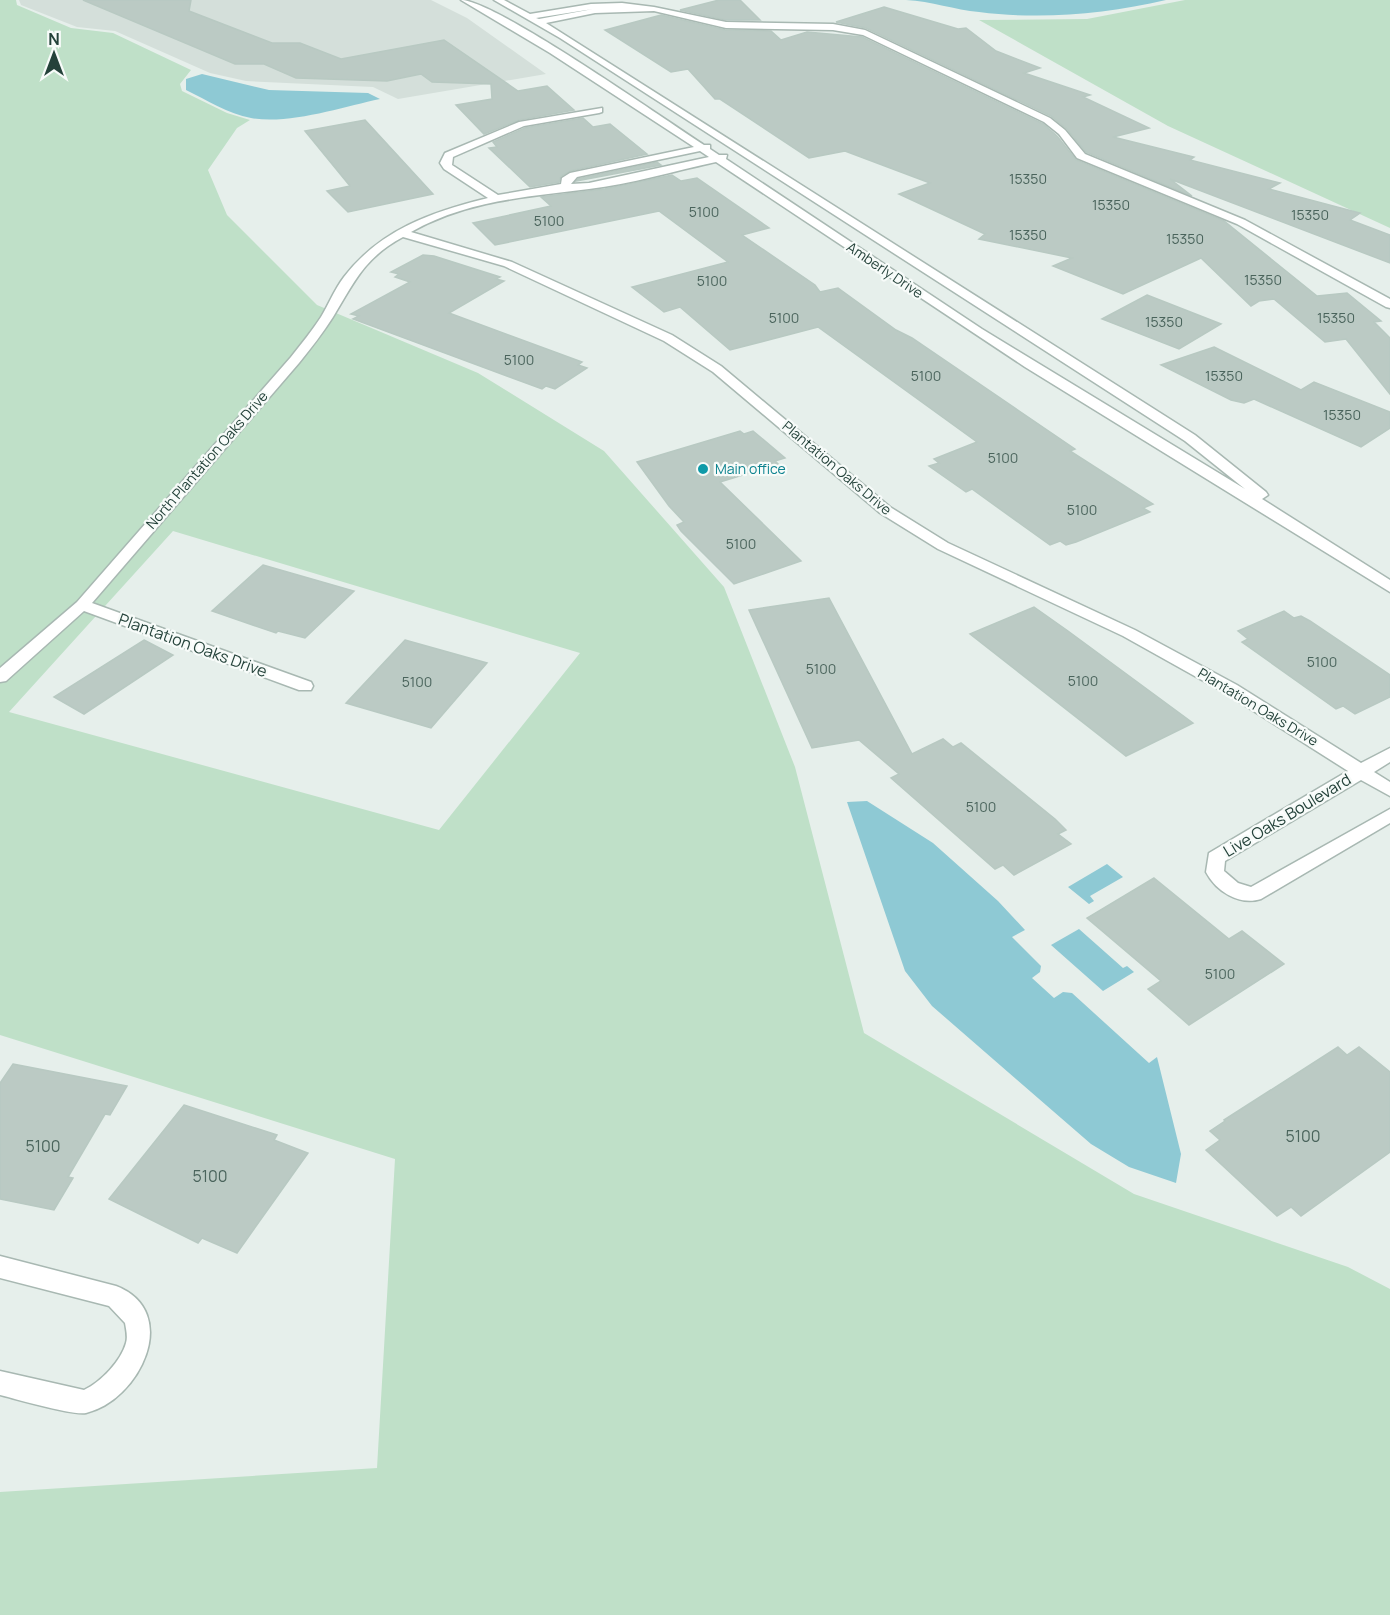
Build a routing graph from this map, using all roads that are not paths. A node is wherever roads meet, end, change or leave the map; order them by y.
1 (465, 0) edge
2 (498, 0) edge
3 (587, 6) junction
4 (654, 9) junction
5 (596, 11) junction
6 (532, 19) junction
7 (508, 22) junction
8 (599, 110) dead end
9 (728, 142) junction
10 (703, 148) junction
11 (743, 151) junction
12 (718, 158) junction
13 (566, 186) junction
14 (497, 199) junction
15 (399, 232) junction
16 (1390, 304) edge
17 (1309, 533) junction
18 (1390, 587) edge
19 (82, 605) junction
20 (0, 677) edge
21 (305, 686) dead end
22 (1390, 754) edge
23 (1362, 770) junction
24 (1390, 790) edge
25 (1390, 815) edge
26 (0, 1267) edge
27 (0, 1383) edge

1 - 7 street, Amberly Drive
2 - 6 street, Amberly Drive
3 - 4 street
3 - 5 street
3 - 6 street
4 - 5 street
4 - 16 street
5 - 6 street
6 - 7 street
6 - 9 street, Amberly Drive
7 - 10 street, Amberly Drive
8 - 14 street
9 - 10 street
9 - 11 street, Amberly Drive
10 - 12 street, Amberly Drive
10 - 13 street
11 - 12 street
11 - 17 street, Amberly Drive
12 - 13 street
12 - 17 street, Amberly Drive
13 - 14 street
14 - 15 street
15 - 19 street, North Plantation Oaks Drive
15 - 23 street, Plantation Oaks Drive
17 - 18 street, Amberly Drive
19 - 20 street, North Plantation Oaks Drive
19 - 21 street, Plantation Oaks Drive
22 - 23 street, Live Oaks Boulevard
23 - 24 street, Live Oaks Boulevard
23 - 25 street, Live Oaks Boulevard
26 - 27 street

